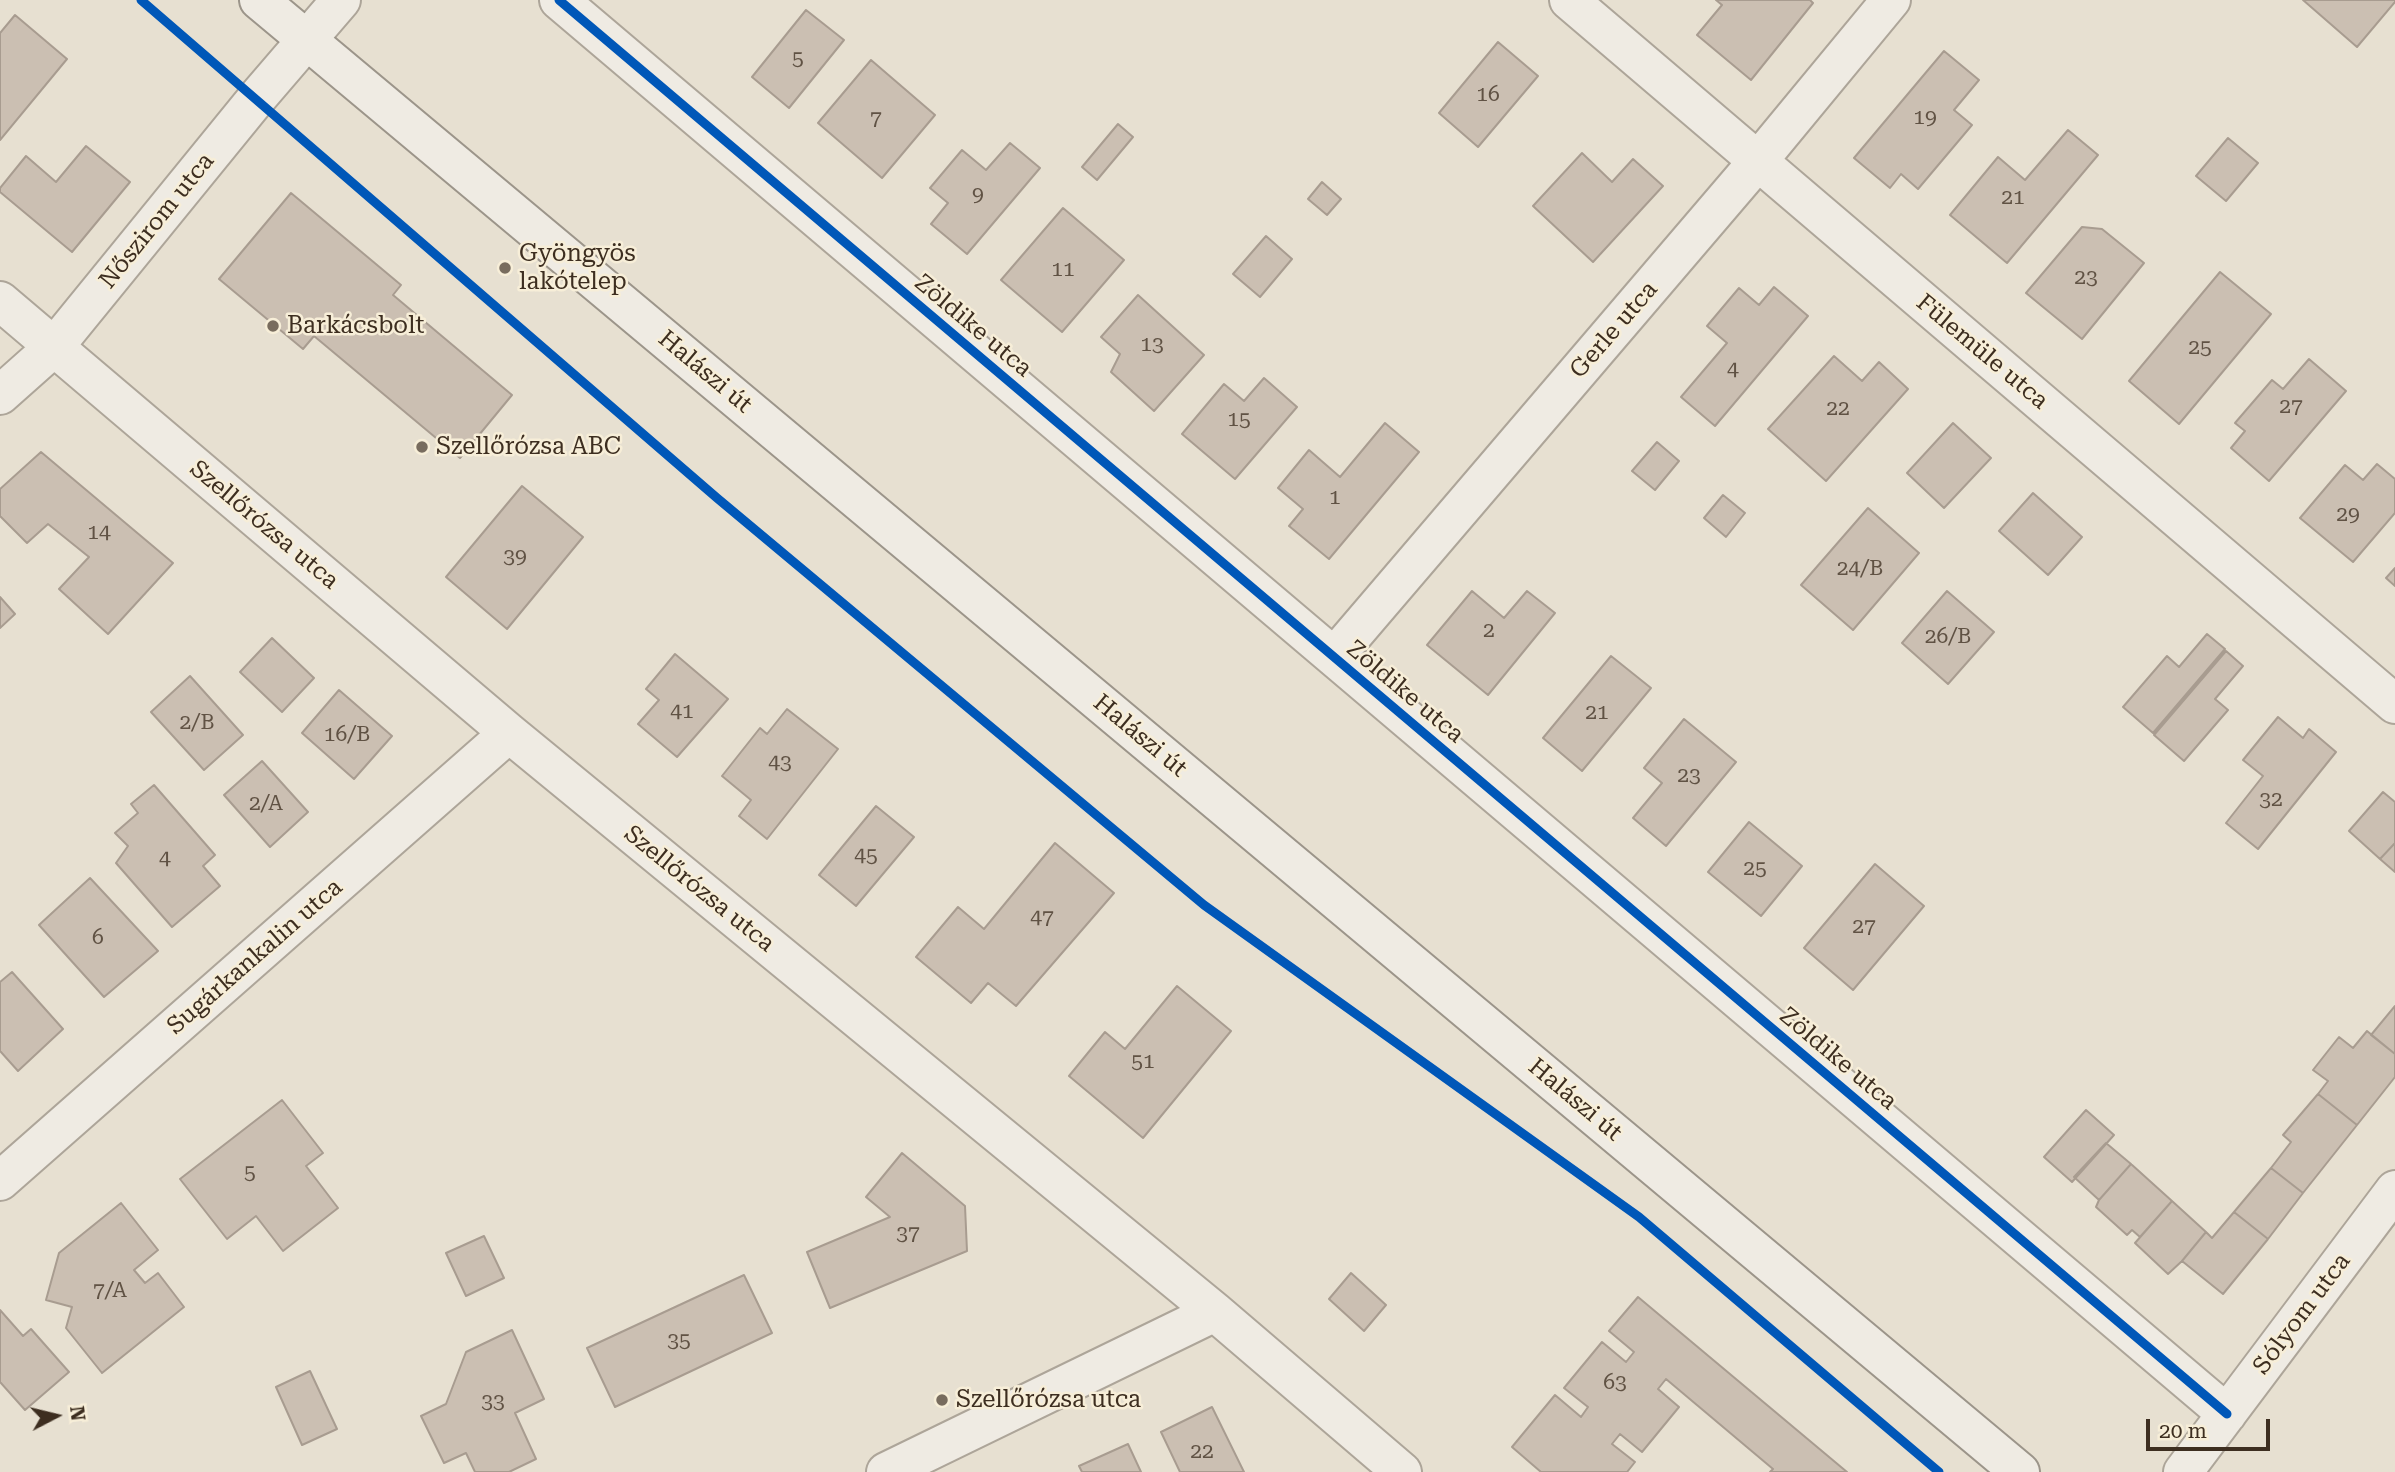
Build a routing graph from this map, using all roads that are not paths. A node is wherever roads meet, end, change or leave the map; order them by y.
1 (259, 0) edge
2 (341, 0) edge
3 (559, 0) edge
4 (1569, 0) edge
5 (1891, 0) edge
6 (306, 39) junction
7 (1758, 161) junction
8 (0, 301) edge
9 (54, 347) junction
10 (0, 395) edge
11 (1334, 657) junction
12 (2395, 704) edge
13 (509, 733) junction
14 (0, 1181) edge
15 (2395, 1190) edge
16 (1215, 1312) junction
17 (2227, 1414) junction
18 (886, 1472) edge
19 (1402, 1472) edge
20 (2020, 1472) edge
21 (2183, 1472) edge

1 - 6 street, Halászi út
2 - 6 street, Nőszirom utca
3 - 11 street, Zöldike utca
4 - 7 street, Fülemüle utca
5 - 7 street, Gerle utca
6 - 9 street, Nőszirom utca
6 - 20 street, Halászi út
7 - 11 street, Gerle utca
7 - 12 street, Fülemüle utca
8 - 9 street, Szellőrózsa utca
9 - 10 street, Nőszirom utca
9 - 13 street, Szellőrózsa utca
11 - 17 street, Zöldike utca
13 - 14 street, Sugárkankalin utca
13 - 16 street, Szellőrózsa utca
15 - 17 street, Sólyom utca
16 - 18 street
16 - 19 street, Szellőrózsa utca
17 - 21 street, Sólyom utca

